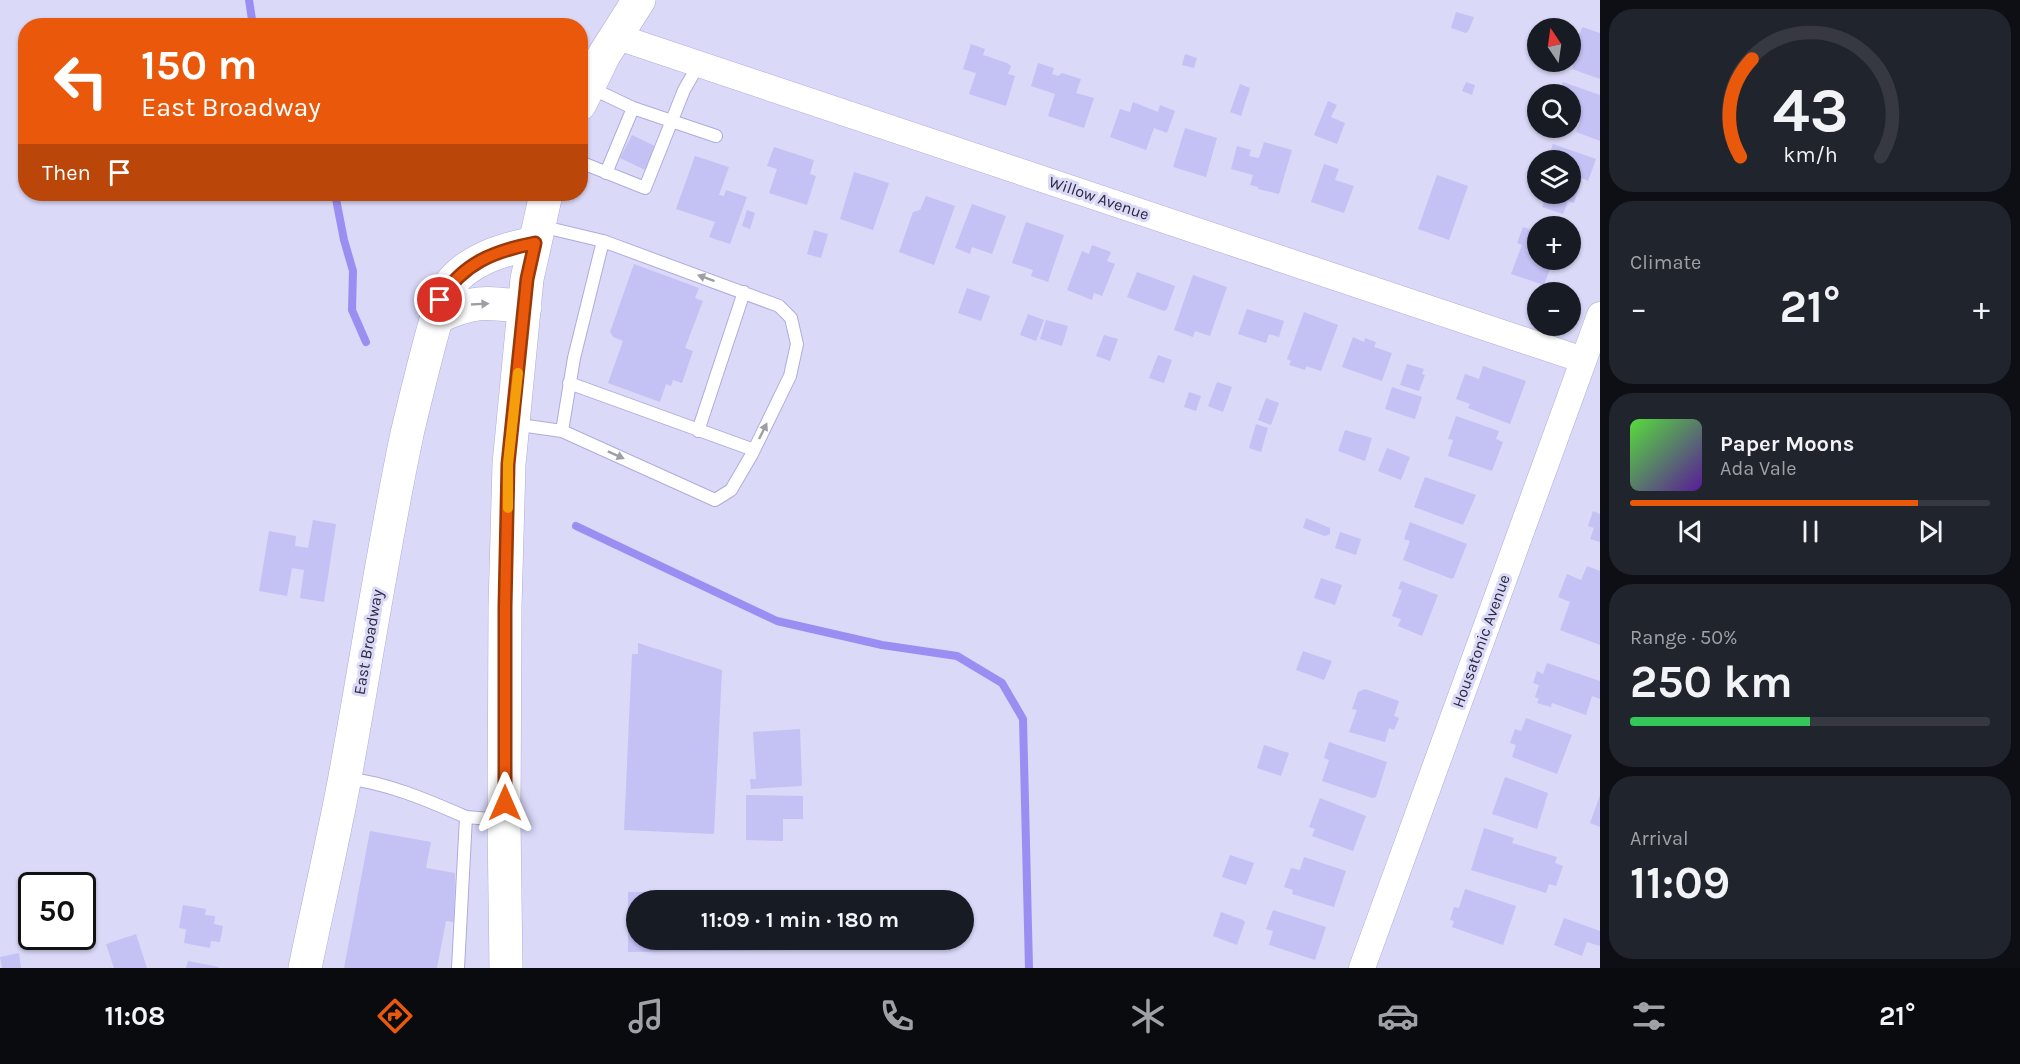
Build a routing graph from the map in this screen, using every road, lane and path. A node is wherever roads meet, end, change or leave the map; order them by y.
1 (639, 0) edge
2 (615, 36) junction
3 (699, 64) junction
4 (588, 90) edge
5 (588, 97) edge
6 (633, 108) junction
7 (673, 122) junction
8 (716, 136) dead end
9 (588, 165) edge
10 (606, 173) junction
11 (544, 201) edge
12 (537, 234) junction
13 (603, 241) junction
14 (744, 292) junction
15 (525, 307) junction
16 (1600, 315) edge
17 (437, 317) junction
18 (1583, 360) junction
19 (569, 383) junction
20 (513, 424) junction
21 (562, 431) junction
22 (698, 431) junction
23 (754, 450) junction
24 (345, 778) junction
25 (466, 817) junction
26 (504, 820) junction
27 (305, 968) edge
28 (458, 968) edge
29 (506, 968) edge
30 (1362, 968) edge

1 - 2 street
2 - 3 street, Willow Avenue
2 - 4 street
3 - 7 lane
3 - 18 street, Willow Avenue
5 - 6 lane
6 - 7 lane
6 - 10 lane
7 - 8 lane
7 - 10 lane
9 - 10 lane
11 - 12 street
12 - 13 lane
12 - 15 street
12 - 17 street, East Broadway
14 -> 13 lane
13 - 19 lane
14 - 22 lane
23 -> 14 lane
17 -> 15 street
15 - 20 street
16 - 18 street, Housatonic Avenue
17 - 24 street, East Broadway
18 - 30 street, Housatonic Avenue
19 - 21 lane
19 - 22 lane
20 - 21 lane
20 - 26 street
21 -> 23 lane
22 - 23 lane
24 - 25 lane
24 - 27 street, East Broadway
25 - 26 lane
25 - 28 lane
26 - 29 street

